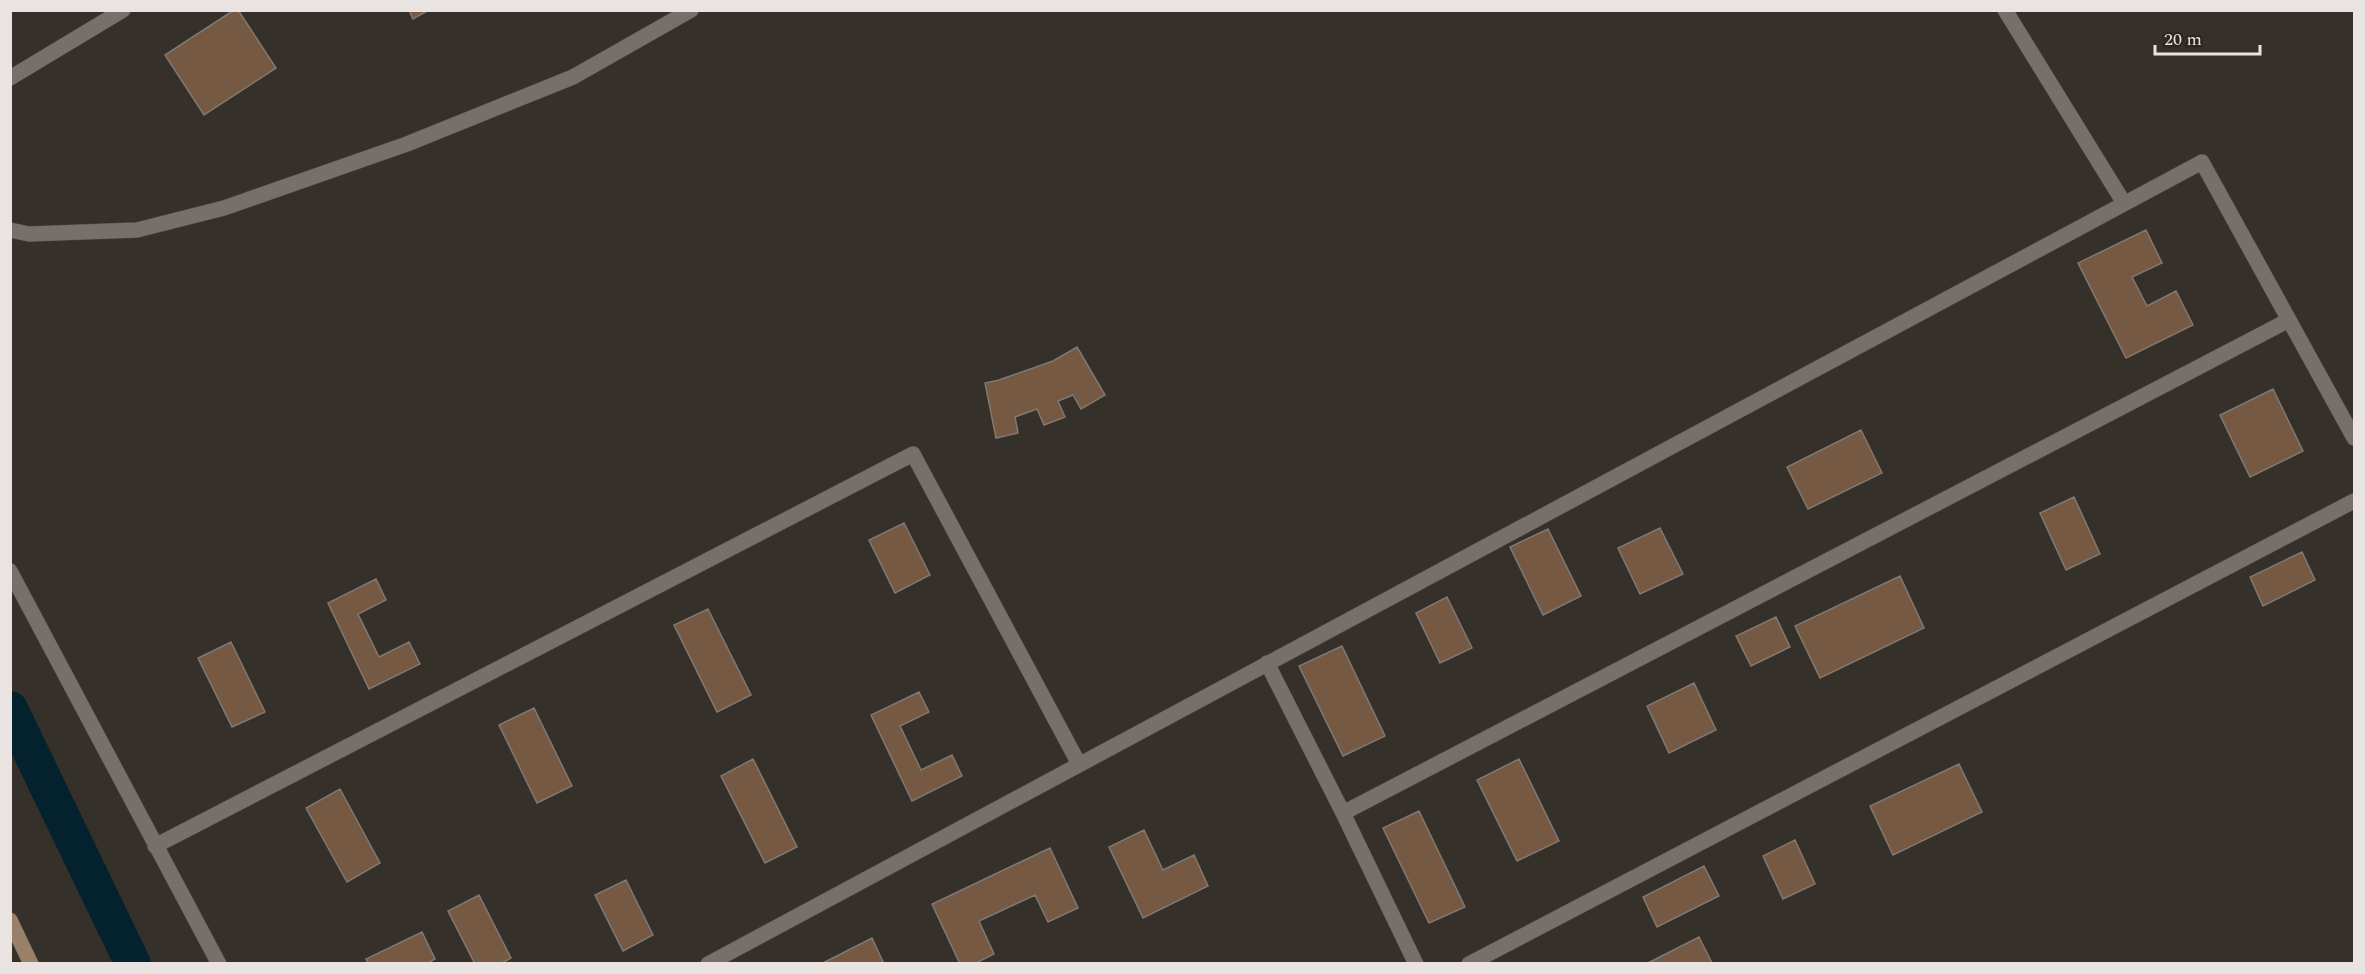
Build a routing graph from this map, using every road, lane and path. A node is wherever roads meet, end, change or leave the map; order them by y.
1 (123, 10) edge
2 (691, 10) edge
3 (2005, 10) edge
4 (10, 78) edge
5 (2124, 203) junction
6 (10, 230) edge
7 (2289, 320) junction
8 (2355, 438) edge
9 (2355, 501) edge
10 (10, 571) edge
11 (1267, 663) junction
12 (1079, 764) junction
13 (1343, 813) junction
14 (155, 846) junction
15 (10, 920) edge
16 (32, 963) edge
17 (219, 963) edge
18 (708, 963) edge
19 (1416, 963) edge
20 (1469, 963) edge

1 - 4 street
2 - 6 street
3 - 5 street
5 - 7 street
5 - 11 street
7 - 8 street
7 - 13 street
9 - 20 street
10 - 14 street
11 - 12 street
11 - 13 street
12 - 14 street
12 - 18 street
13 - 19 street
14 - 17 street
15 - 16 main road

